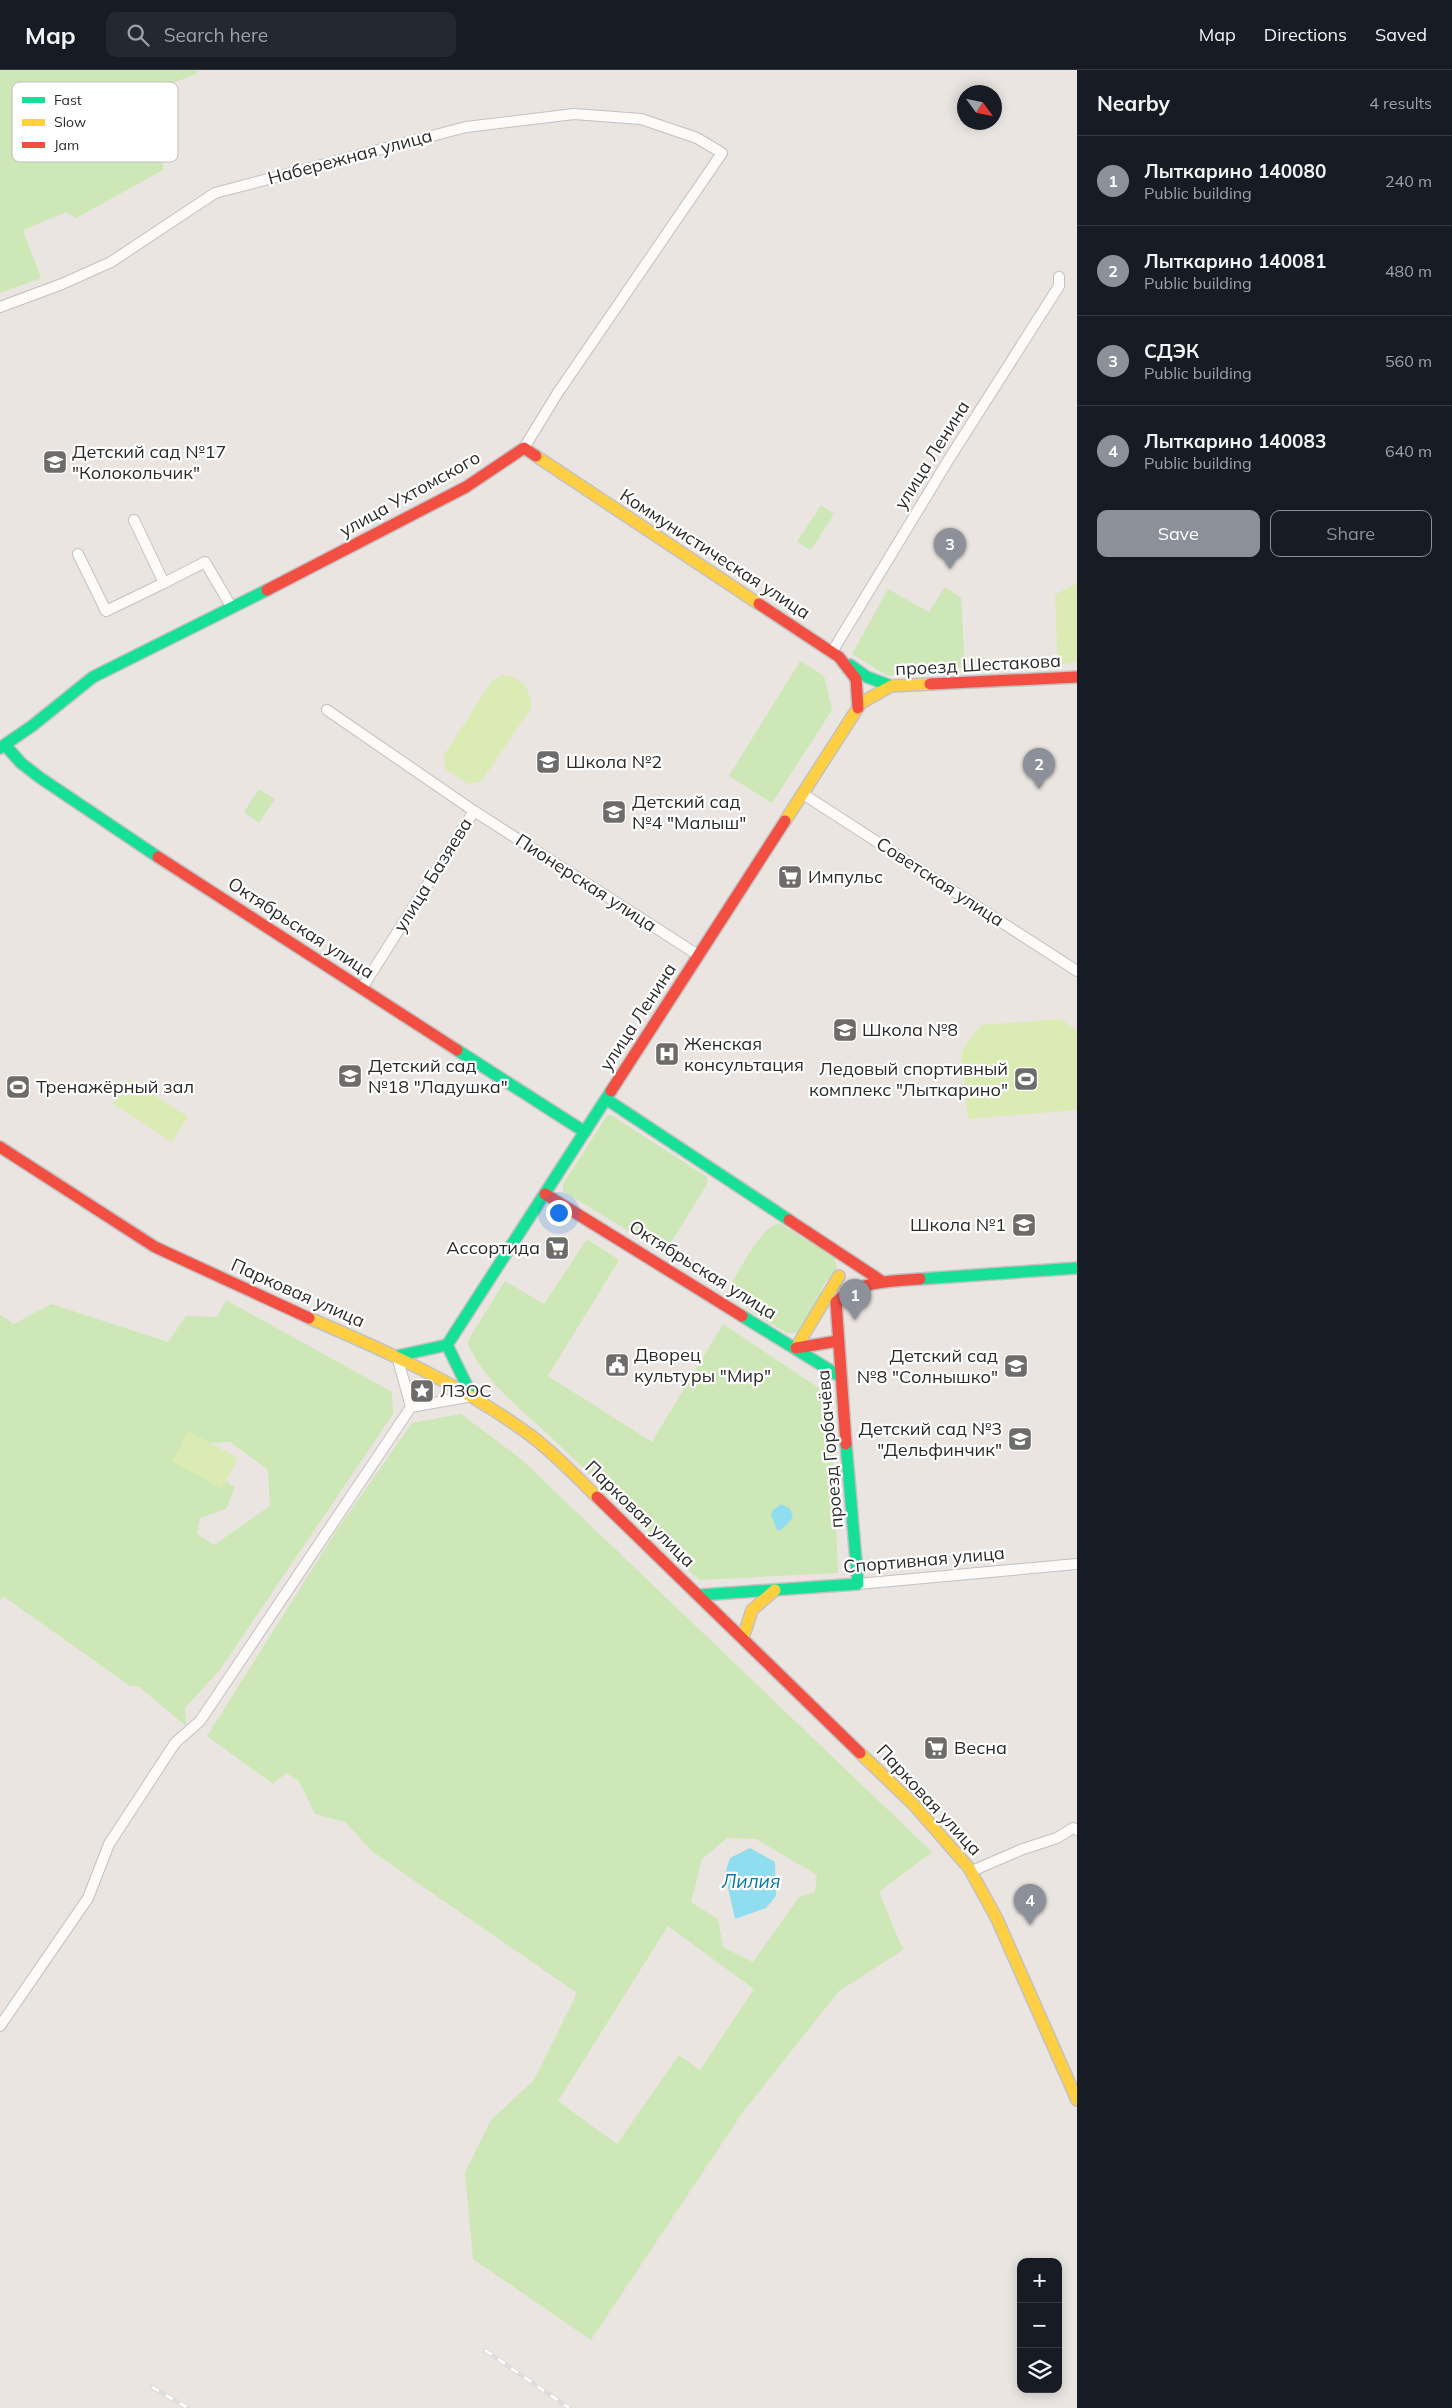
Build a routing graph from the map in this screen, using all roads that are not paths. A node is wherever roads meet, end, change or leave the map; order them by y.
1 (722, 153) joint
2 (1059, 277) dead end
3 (0, 307) edge
4 (524, 448) junction
5 (134, 520) dead end
6 (78, 554) dead end
7 (164, 583) junction
8 (232, 608) junction
9 (835, 655) junction
10 (1077, 677) edge
11 (891, 686) junction
12 (858, 708) junction
13 (327, 710) dead end
14 (2, 747) edge
15 (803, 794) junction
16 (474, 811) junction
17 (698, 956) junction
18 (1077, 971) edge
19 (362, 988) junction
20 (606, 1099) junction
21 (585, 1132) junction
22 (0, 1148) edge
23 (545, 1194) junction
24 (841, 1254) junction
25 (1077, 1268) edge
26 (838, 1276) junction
27 (883, 1282) junction
28 (836, 1307) junction
29 (838, 1341) junction
30 (447, 1345) junction
31 (796, 1348) junction
32 (397, 1356) junction
33 (842, 1377) junction
34 (472, 1396) junction
35 (411, 1407) junction
36 (1077, 1564) edge
37 (858, 1584) junction
38 (775, 1590) junction
39 (700, 1596) junction
40 (743, 1638) junction
41 (1077, 1830) edge
42 (972, 1871) junction
43 (0, 2026) edge
44 (1077, 2100) edge

1 - 3 street, Набережная улица
1 - 4 street, улица Ухтомского
2 - 9 street, улица Ленина
4 - 8 street, улица Ухтомского
4 - 9 street, Коммунистическая улица
5 - 7 street
6 - 7 street
7 - 8 street
8 - 14 street, улица Ухтомского
9 - 11 street
9 - 12 street, Коммунистическая улица
10 - 11 street, проезд Шестакова
11 - 12 street, проезд Шестакова
12 - 15 street, улица Ленина
13 - 16 street, улица Базяева
14 - 19 street, Октябрьская улица
15 - 17 street, улица Ленина
15 - 18 street, Советская улица
16 - 17 street, Пионерская улица
16 - 19 street, улица Базяева
17 - 20 street, улица Ленина
19 - 21 street, Октябрьская улица
20 - 21 street, улица Ленина
20 - 24 street
21 - 23 street, улица Ленина
22 - 32 street, Парковая улица
23 - 30 street, улица Ленина
23 - 31 street, Октябрьская улица
24 - 26 street, проезд Горбачёва
24 - 27 street
25 - 27 street
26 - 28 street, проезд Горбачёва
26 - 31 street
27 - 28 street
28 - 29 street, проезд Горбачёва
29 - 31 street
29 - 33 street, проезд Горбачёва
30 - 32 street
30 - 34 street
31 - 33 street, Октябрьская улица
32 - 34 street, Парковая улица
32 - 35 street
33 - 37 street, проезд Горбачёва
34 - 35 street
34 - 39 street, Парковая улица
35 - 43 street
36 - 37 street, Спортивная улица
37 - 38 street, Спортивная улица
38 - 39 street, Спортивная улица
38 - 40 street
39 - 40 street, Парковая улица
40 - 42 street, Парковая улица
41 - 42 street
42 - 44 street, Парковая улица

